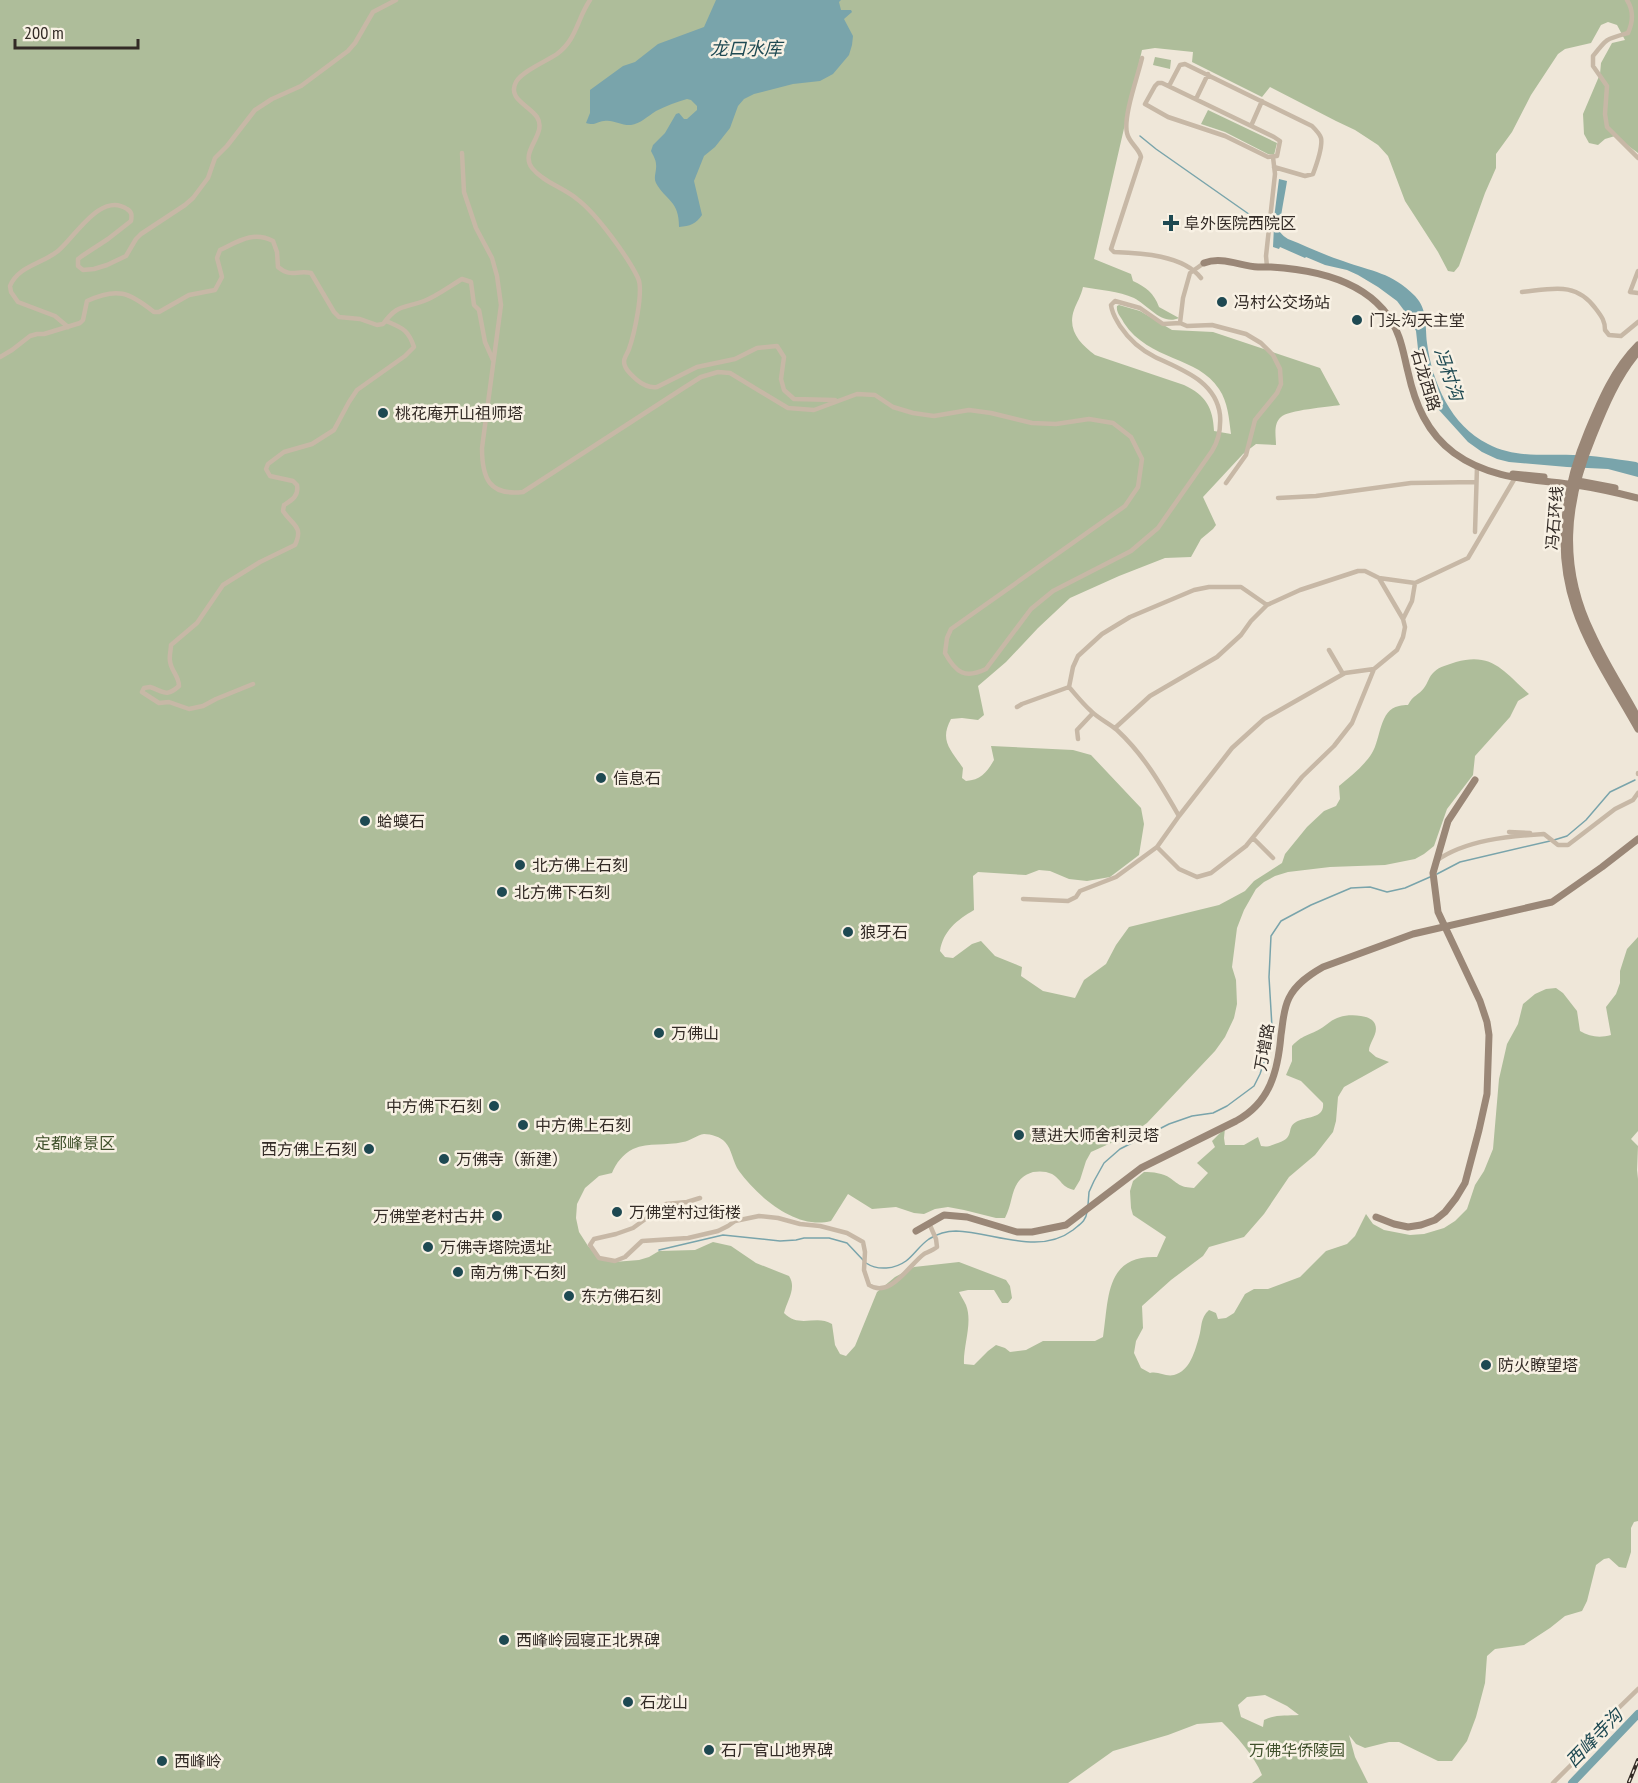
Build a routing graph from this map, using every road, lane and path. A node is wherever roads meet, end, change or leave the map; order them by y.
1 (396, 0) edge
2 (590, 0) edge
3 (1627, 0) edge
4 (1142, 58) dead end
5 (1208, 74) junction
6 (1169, 86) junction
7 (1196, 99) junction
8 (1262, 101) junction
9 (1251, 126) junction
10 (462, 153) dead end
11 (1273, 158) junction
12 (1638, 158) edge
13 (1274, 166) junction
14 (1204, 263) joint
15 (1267, 267) junction
16 (1194, 271) junction
17 (1638, 271) edge
18 (1201, 278) dead end
19 (1522, 292) dead end
20 (1638, 293) edge
21 (386, 321) junction
22 (1638, 322) edge
23 (1180, 323) junction
24 (68, 327) junction
25 (1638, 345) edge
26 (1638, 352) edge
27 (0, 357) edge
28 (494, 362) junction
29 (838, 400) junction
30 (1583, 452) junction
31 (1477, 466) junction
32 (1496, 472) junction
33 (1515, 478) junction
34 (1476, 482) junction
35 (1573, 482) junction
36 (1226, 483) dead end
37 (1638, 496) edge
38 (1278, 498) dead end
39 (1475, 532) dead end
40 (1379, 578) junction
41 (1415, 583) junction
42 (1267, 605) junction
43 (1403, 619) junction
44 (1329, 650) dead end
45 (1374, 669) junction
46 (1343, 674) junction
47 (253, 684) dead end
48 (1069, 687) junction
49 (1017, 707) dead end
50 (1093, 713) junction
51 (1638, 718) edge
52 (1115, 728) junction
53 (1638, 729) edge
54 (1078, 739) dead end
55 (1475, 780) dead end
56 (1638, 793) edge
57 (1179, 816) junction
58 (1509, 832) dead end
59 (1538, 834) junction
60 (1253, 838) junction
61 (1638, 838) edge
62 (1157, 847) junction
63 (1273, 858) dead end
64 (1435, 864) junction
65 (1023, 899) dead end
66 (1445, 926) junction
67 (700, 1198) dead end
68 (1376, 1217) dead end
69 (930, 1226) junction
70 (916, 1231) dead end
71 (1638, 1689) edge
72 (1553, 1783) edge

1 - 24 street
2 - 29 street
3 - 12 street
4 - 16 street
5 - 6 street
5 - 7 street
5 - 8 street
6 - 7 street
6 - 11 street
7 - 9 street
8 - 9 street
8 - 13 street
9 - 11 street
10 - 28 street
11 - 13 street
13 - 15 street
14 - 15 street, 石龙西路
14 - 16 street
15 - 31 street, 石龙西路
16 - 18 street
16 - 23 street
17 - 20 street
19 - 22 street
21 - 24 street
21 - 28 street
21 - 47 street
23 - 29 street
23 - 36 street
24 - 27 street
25 - 30 street, 冯石环线
26 - 30 street, 冯石环线
28 - 29 street
30 - 35 street, 冯石环线
31 - 32 street, 石龙西路
31 - 34 street
32 - 33 street, 石龙西路
32 - 35 street, 石龙西路
33 - 35 street, 石龙西路
33 - 41 street
34 - 38 street
34 - 39 street
35 - 37 street, 石龙西路
35 - 51 street, 冯石环线
35 - 53 street, 冯石环线
40 - 41 street
40 - 42 street
40 - 43 street
41 - 43 street
42 - 48 street
42 - 52 street
43 - 45 street
44 - 46 street
45 - 46 street
45 - 60 street
46 - 57 street
48 - 49 street
48 - 50 street
50 - 52 street
50 - 54 street
52 - 57 street
55 - 64 street
56 - 59 street
57 - 62 street
58 - 59 street
59 - 64 street
60 - 62 street
60 - 63 street
61 - 66 street, 万增路
62 - 65 street
64 - 66 street
66 - 68 street
66 - 69 street, 万增路
67 - 69 street
69 - 70 street, 万增路
71 - 72 street

